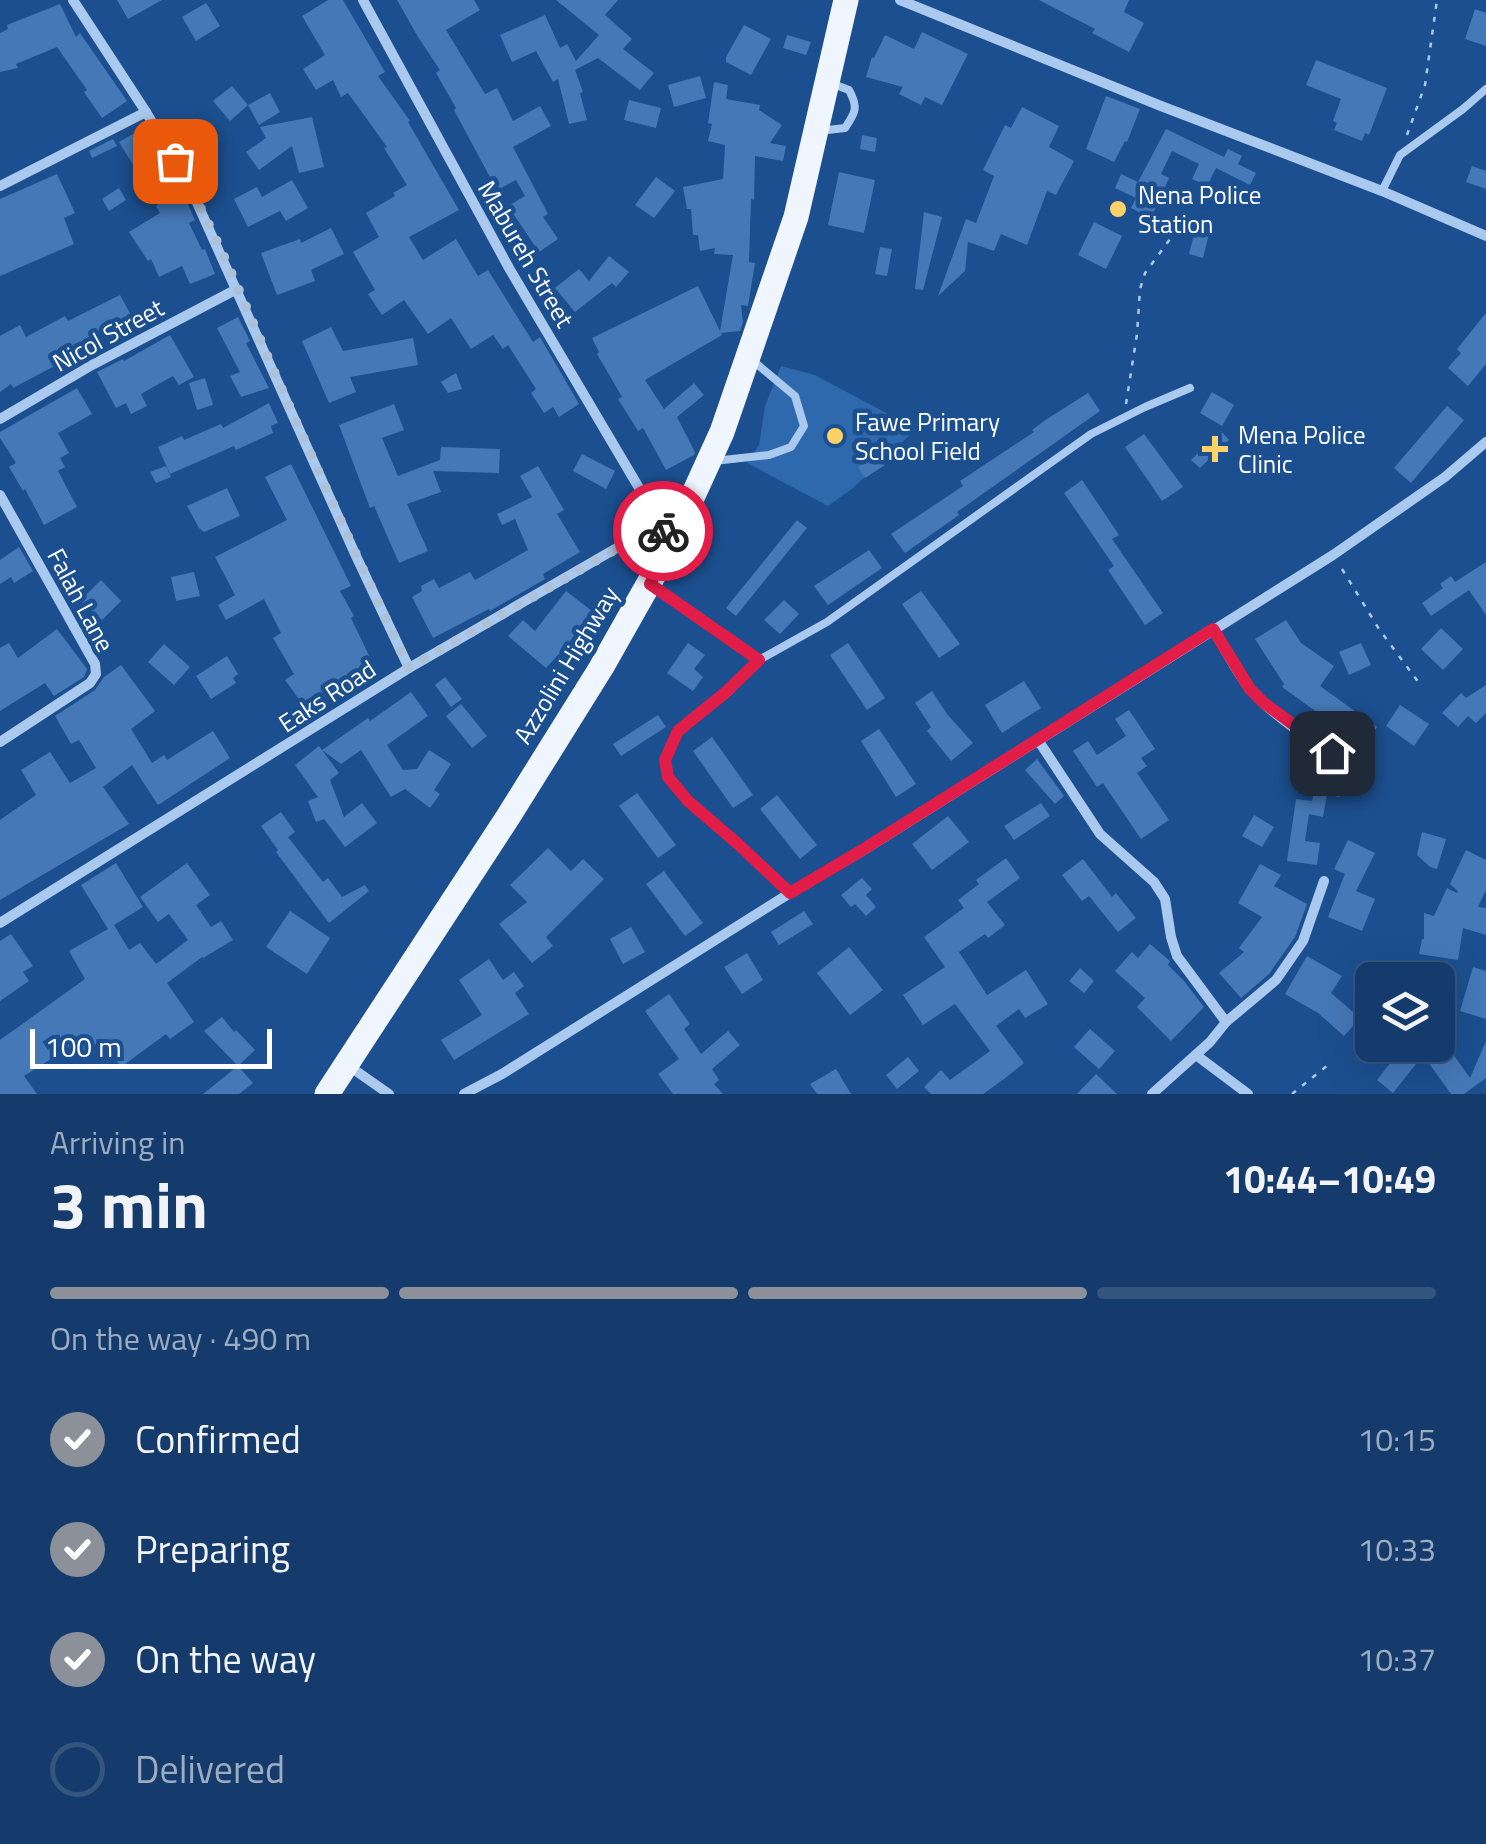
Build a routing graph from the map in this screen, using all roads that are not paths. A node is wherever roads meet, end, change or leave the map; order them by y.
1 (73, 0) edge
2 (363, 0) edge
3 (846, 0) edge
4 (900, 0) edge
5 (1486, 88) edge
6 (146, 112) junction
7 (0, 186) edge
8 (1382, 191) junction
9 (1486, 236) edge
10 (238, 288) junction
11 (748, 357) junction
12 (1190, 388) dead end
13 (0, 419) edge
14 (1486, 442) edge
15 (710, 462) junction
16 (0, 495) edge
17 (665, 535) junction
18 (650, 584) junction
19 (1213, 629) junction
20 (759, 660) junction
21 (409, 668) junction
22 (1038, 740) junction
23 (0, 742) edge
24 (1340, 757) dead end
25 (1324, 881) dead end
26 (790, 893) junction
27 (0, 923) edge
28 (1226, 1022) junction
29 (1196, 1055) junction
30 (346, 1064) junction
31 (327, 1094) edge
32 (389, 1094) edge
33 (464, 1094) edge
34 (1152, 1094) edge
35 (1248, 1094) edge

1 - 6 street
2 - 17 street, Mabureh Street
3 - 11 main road, Azzolini Highway
4 - 8 street
5 - 8 lane
6 - 7 street
6 - 10 street
8 - 9 street
10 - 13 street, Nicol Street
10 - 21 street
11 - 15 main road, Azzolini Highway
11 - 15 lane
12 - 20 lane
14 - 19 street
15 - 17 main road, Azzolini Highway
16 - 23 street, Falah Lane
17 - 18 main road, Azzolini Highway
17 - 21 street, Eaks Road
18 - 20 street
18 - 30 main road, Azzolini Highway
19 - 22 street
19 - 24 street
20 - 26 street
21 - 27 street, Eaks Road
22 - 26 street
22 - 28 street
25 - 28 street
26 - 33 street
28 - 29 street
29 - 34 street
29 - 35 street
30 - 31 main road, Azzolini Highway
30 - 32 street

